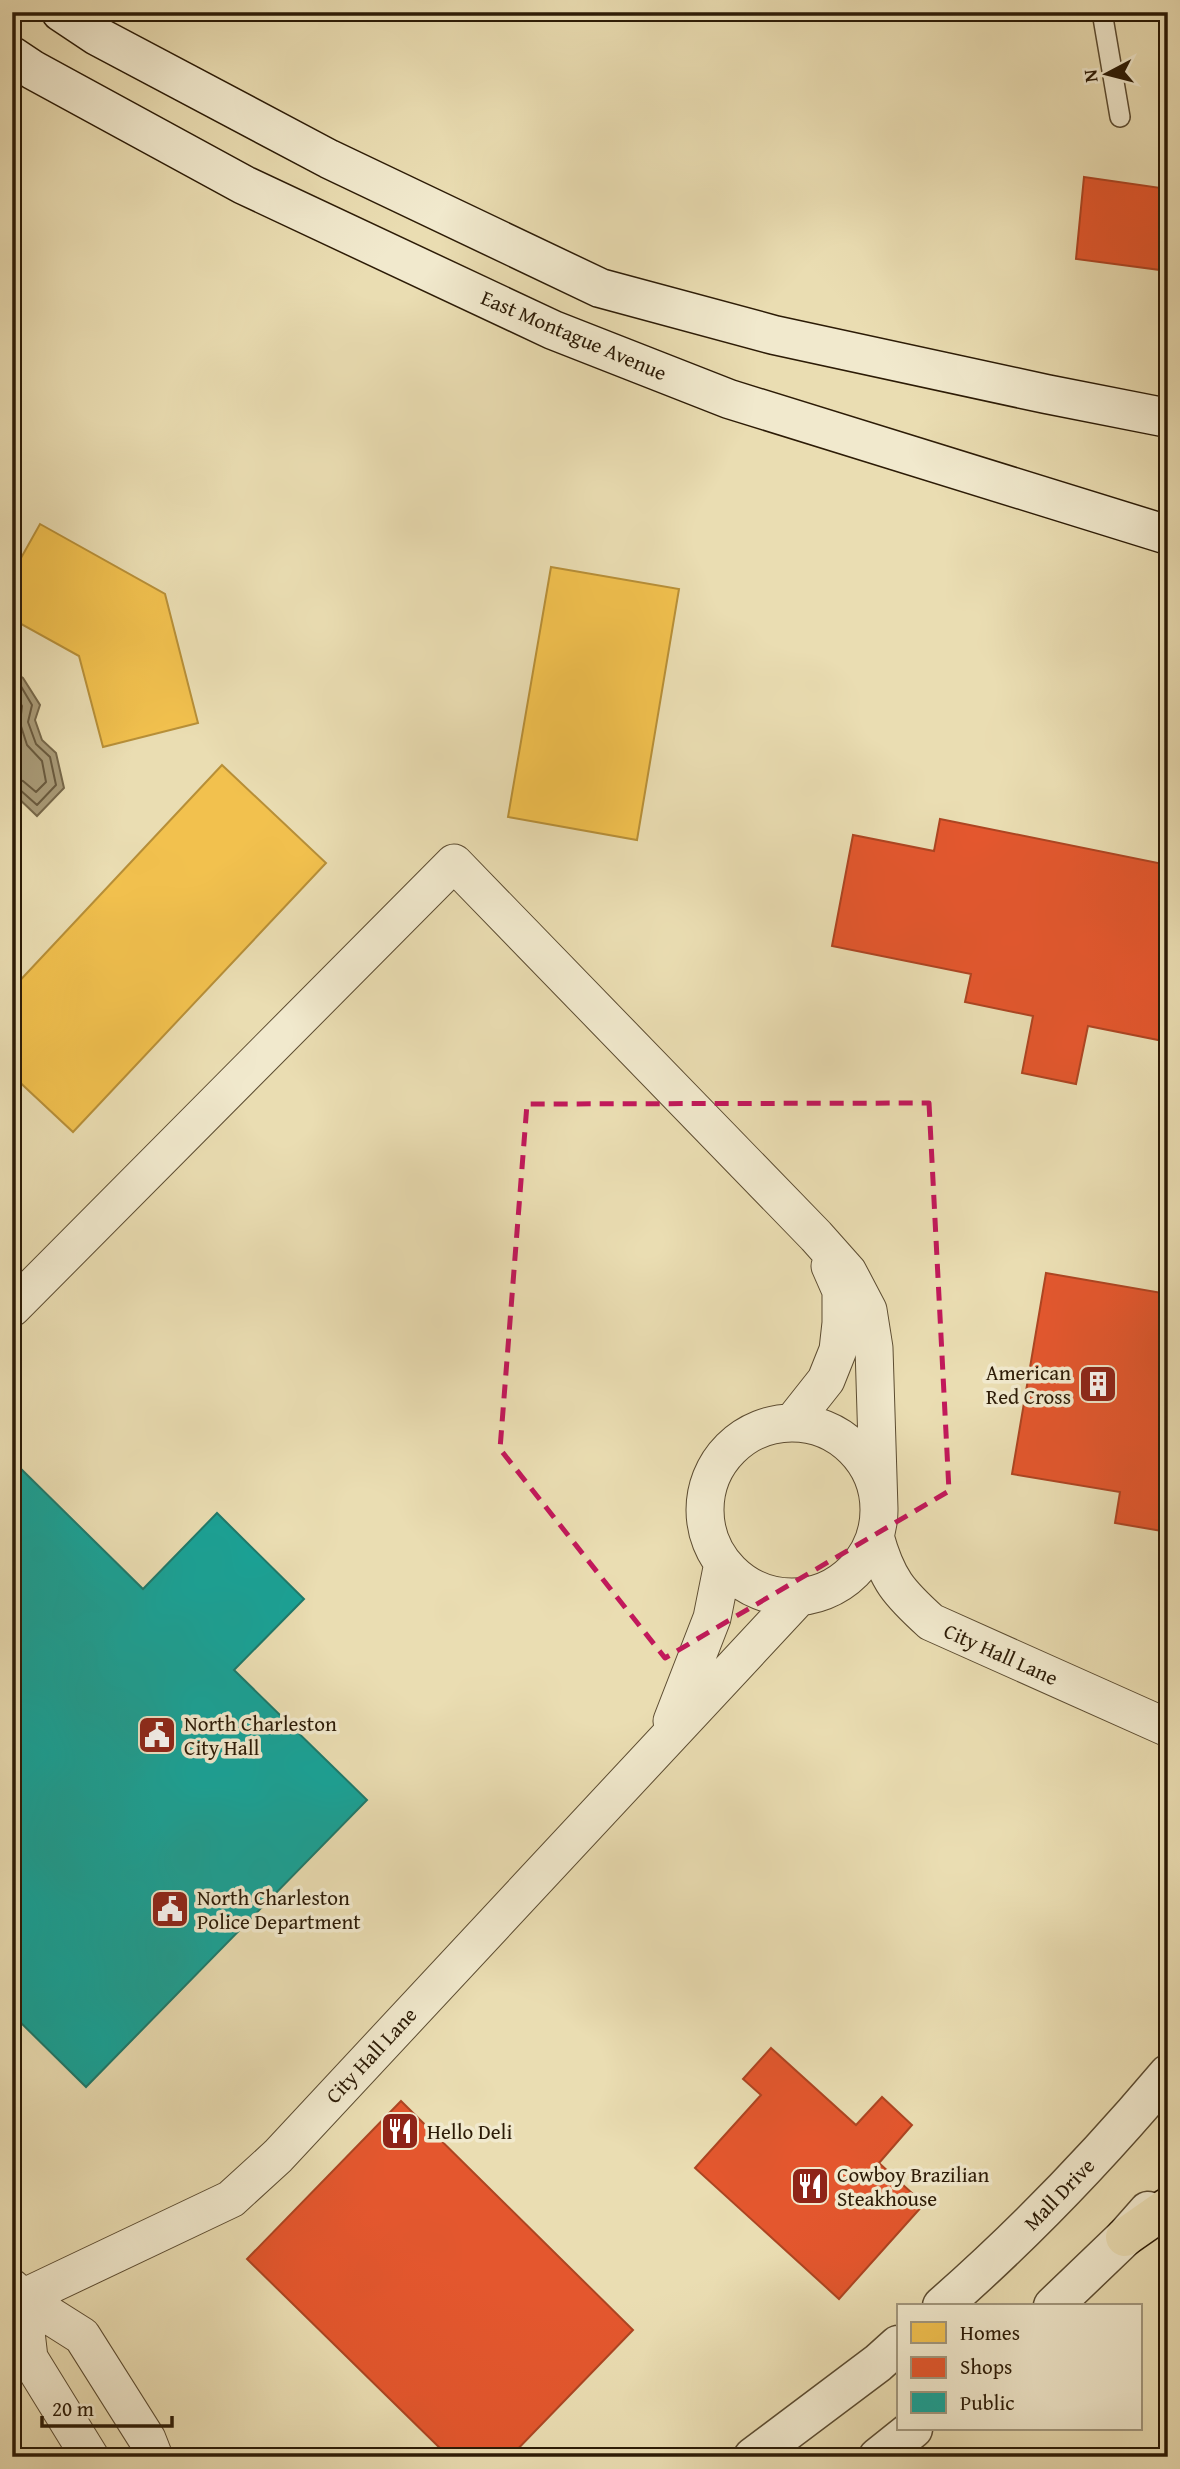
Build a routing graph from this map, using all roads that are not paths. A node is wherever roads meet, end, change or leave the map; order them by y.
1 (61, 12) edge
2 (1102, 12) edge
3 (12, 56) edge
4 (1120, 117) dead end
5 (1168, 418) edge
6 (1168, 535) edge
7 (816, 1236) junction
8 (12, 1308) edge
9 (792, 1423) junction
10 (877, 1523) junction
11 (723, 1563) junction
12 (799, 1597) junction
13 (1168, 1728) edge
14 (666, 1738) junction
15 (1168, 2074) edge
16 (1168, 2188) edge
17 (1168, 2207) edge
18 (1125, 2236) junction
19 (16, 2297) edge
20 (944, 2304) edge
21 (1056, 2304) edge
22 (897, 2346) edge
23 (912, 2430) edge
24 (90, 2457) edge
25 (154, 2457) edge
26 (752, 2457) edge
27 (878, 2457) edge

1 - 5 main road
2 - 4 lane
3 - 6 main road, East Montague Avenue
7 - 8 street
7 - 9 street
7 - 10 street
9 - 10 street
9 - 11 street
10 - 12 street
10 - 13 street, City Hall Lane
11 - 12 street
11 - 14 street, City Hall Lane
12 - 14 street, City Hall Lane
14 - 19 street, City Hall Lane
15 - 20 main road, Mall Drive
16 - 18 main road
17 - 18 highway
18 - 21 main road
19 - 24 street
19 - 25 street
22 - 26 main road
23 - 27 main road

